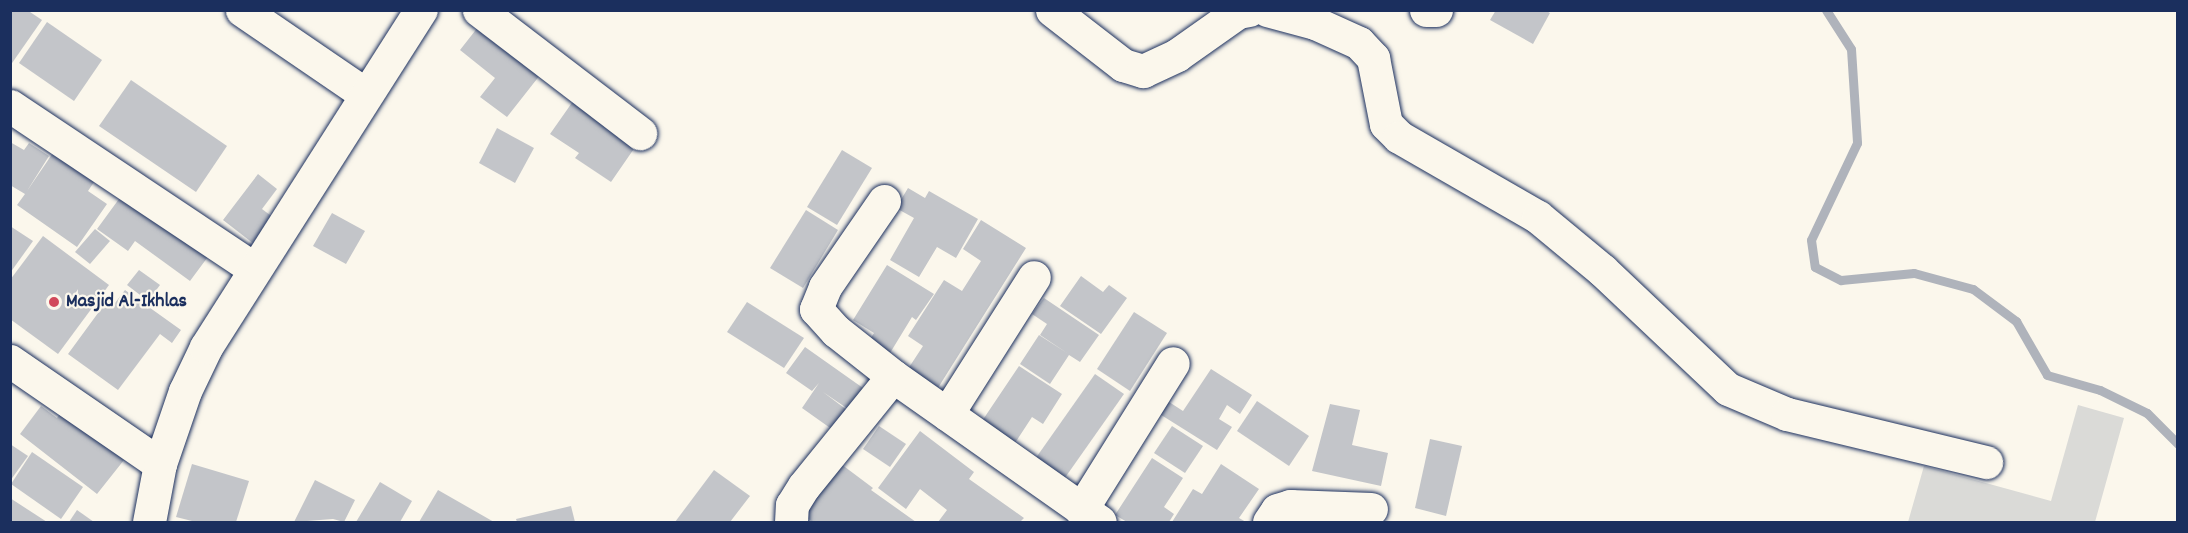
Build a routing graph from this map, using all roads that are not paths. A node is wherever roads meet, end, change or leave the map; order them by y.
1 (242, 10) edge
2 (422, 10) edge
3 (479, 10) edge
4 (1052, 10) edge
5 (1250, 10) edge
6 (1267, 10) edge
7 (1426, 10) edge
8 (1436, 10) edge
9 (365, 94) junction
10 (10, 106) edge
11 (640, 134) dead end
12 (884, 201) dead end
13 (254, 269) junction
14 (1034, 277) dead end
15 (10, 361) edge
16 (1173, 363) dead end
17 (893, 376) junction
18 (947, 414) junction
19 (1986, 462) dead end
20 (160, 464) junction
21 (1371, 509) dead end
22 (1090, 516) edge
23 (149, 522) edge
24 (790, 522) edge
25 (1269, 522) edge

1 - 9 street
2 - 9 street
3 - 11 street
4 - 5 street
6 - 19 street
7 - 8 street
9 - 13 street
10 - 13 street
12 - 17 street
13 - 20 street
14 - 18 street
15 - 20 street
16 - 22 street
17 - 18 street
17 - 24 street
18 - 22 street
20 - 23 street
21 - 25 street

